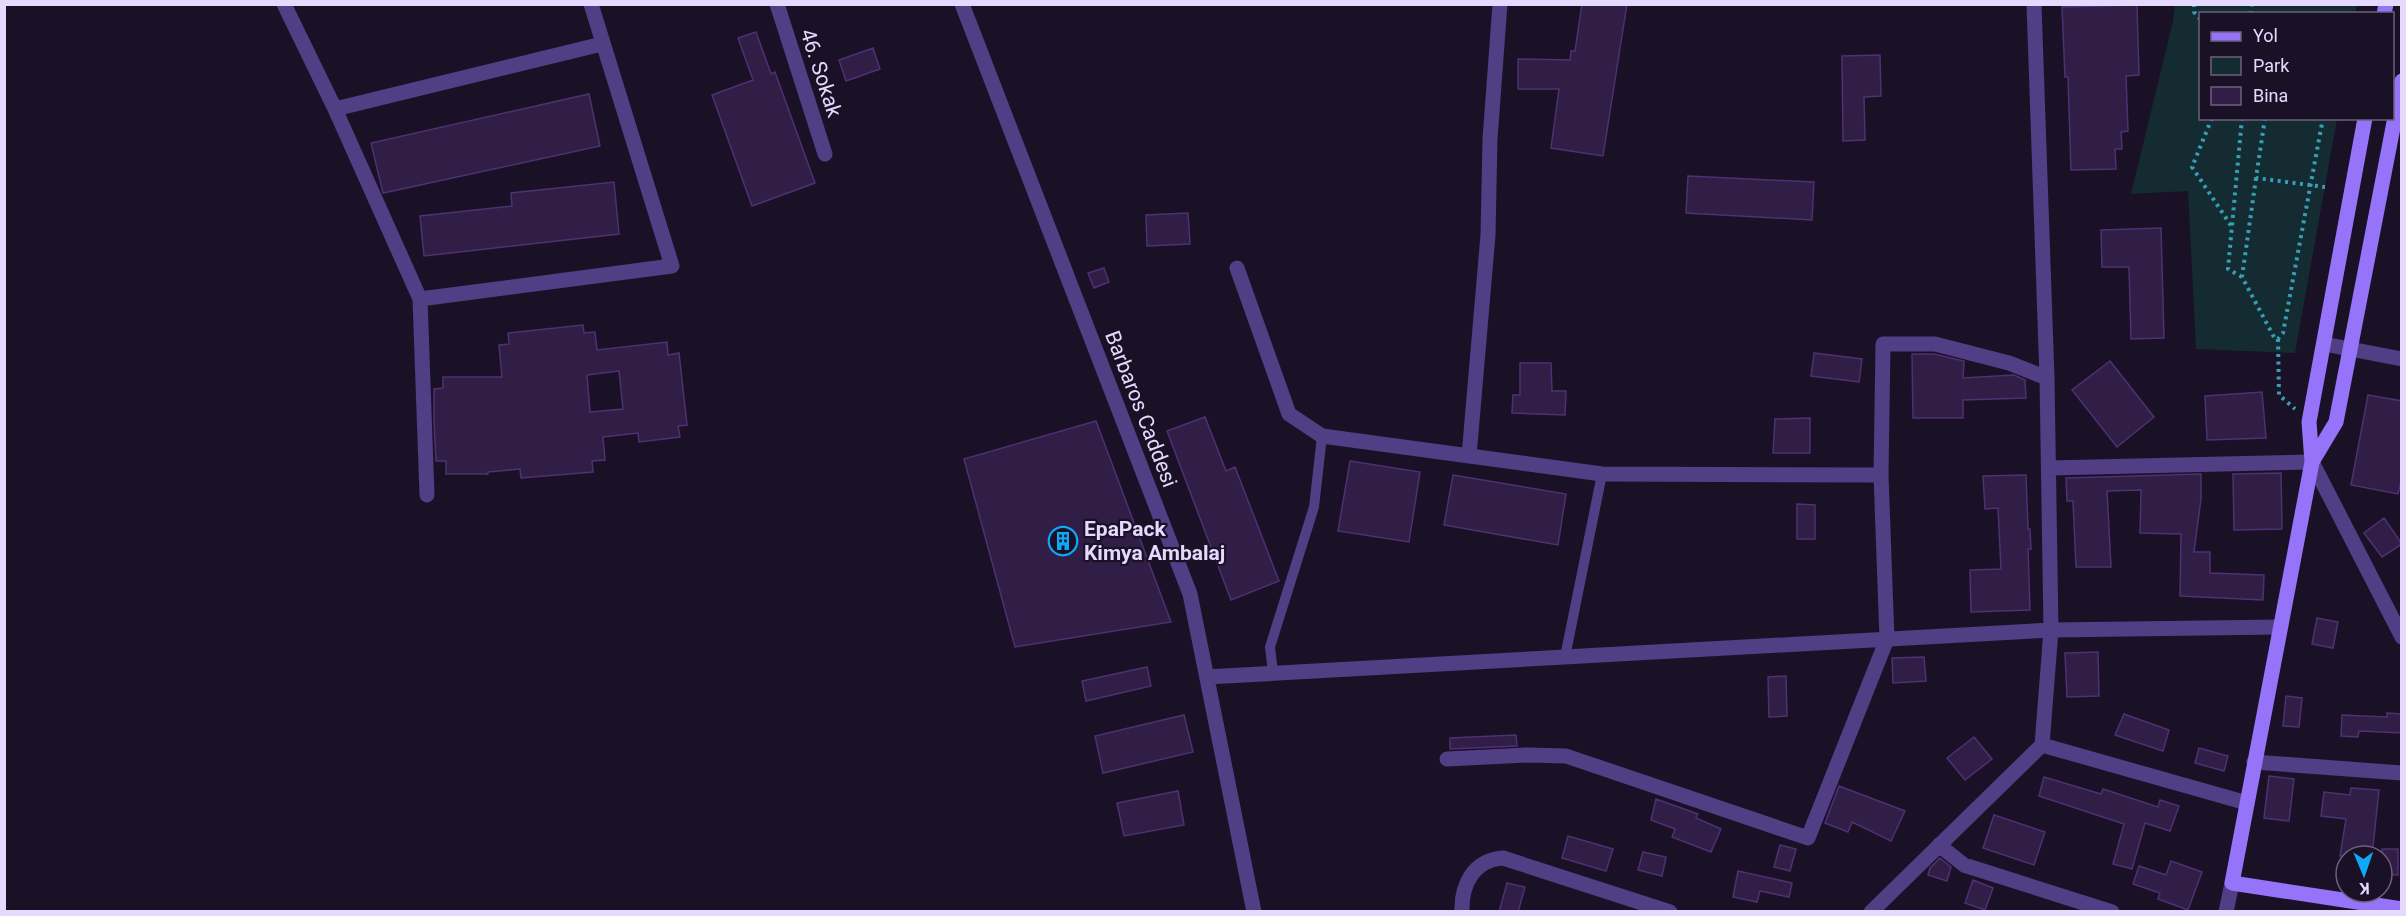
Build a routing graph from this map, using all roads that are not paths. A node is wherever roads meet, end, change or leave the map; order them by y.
1 (284, 4) edge
2 (591, 4) edge
3 (777, 4) edge
4 (962, 4) edge
5 (1500, 4) edge
6 (2034, 4) edge
7 (602, 44) junction
8 (2402, 81) edge
9 (2399, 105) edge
10 (335, 109) junction
11 (2365, 120) edge
12 (825, 154) dead end
13 (1237, 268) dead end
14 (420, 299) junction
15 (2324, 344) junction
16 (2350, 349) junction
17 (2402, 359) edge
18 (2047, 378) junction
19 (1322, 436) junction
20 (1469, 456) junction
21 (2312, 462) junction
22 (2049, 468) junction
23 (1602, 474) junction
24 (1881, 475) junction
25 (427, 495) dead end
26 (2280, 627) junction
27 (2051, 630) junction
28 (2401, 633) edge
29 (1887, 639) junction
30 (1565, 657) junction
31 (1273, 673) junction
32 (1207, 677) junction
33 (2042, 745) junction
34 (1447, 759) dead end
35 (2254, 762) junction
36 (2402, 773) edge
37 (2247, 803) junction
38 (1939, 845) junction
39 (2232, 883) junction
40 (2402, 909) edge
41 (1254, 912) edge
42 (1462, 912) edge
43 (1670, 912) edge
44 (1871, 912) edge
45 (2112, 912) edge
46 (2226, 912) edge

1 - 10 street
2 - 7 street
3 - 12 street, 46. Sokak
4 - 32 street, Barbaros Caddesi
5 - 20 street
6 - 18 street
7 - 10 street
7 - 14 street
8 - 9 street
9 - 16 street
10 - 14 street
11 - 15 street
13 - 19 street
14 - 25 street
15 - 16 street
15 - 21 street
16 - 17 street
16 - 21 street
18 - 22 street
18 - 24 street
19 - 20 street
19 - 31 lane
20 - 23 street
21 - 22 street
21 - 26 street
21 - 28 street
22 - 27 street
23 - 24 street
23 - 30 lane
24 - 29 street
26 - 27 street
26 - 35 street
27 - 29 street
27 - 33 street
29 - 30 street
29 - 34 street
30 - 31 street
31 - 32 street
32 - 41 street, Barbaros Caddesi
33 - 37 street
33 - 38 street
35 - 36 street
35 - 37 street
37 - 39 street
38 - 44 street
38 - 45 street
39 - 40 street
39 - 46 street
42 - 43 street

